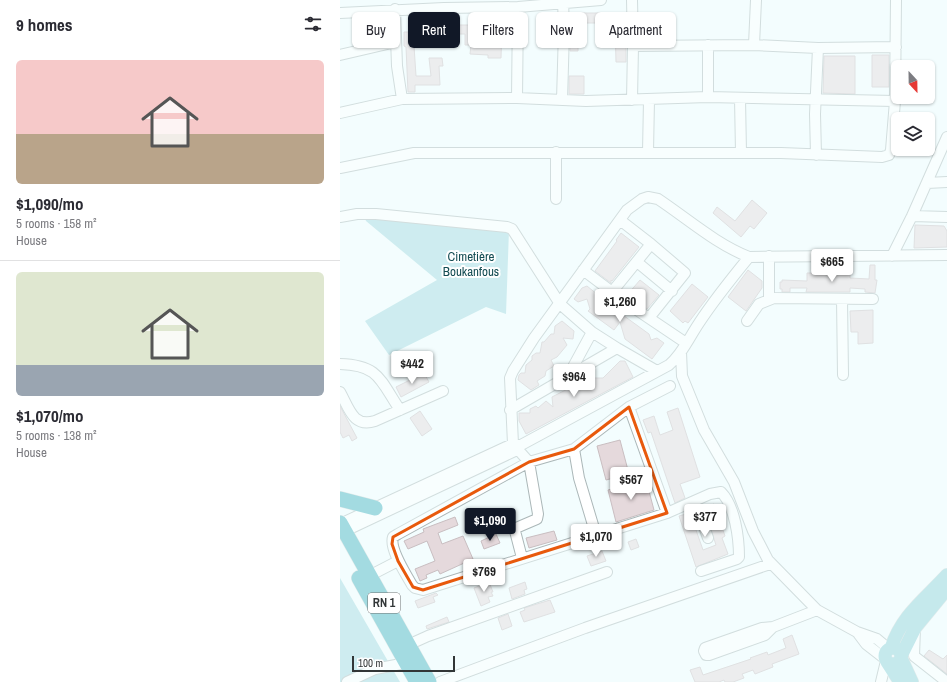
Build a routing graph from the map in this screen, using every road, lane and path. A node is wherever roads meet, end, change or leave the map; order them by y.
1 (601, 0) edge
2 (632, 0) edge
3 (756, 0) edge
4 (896, 0) edge
5 (563, 2) edge
6 (518, 7) junction
7 (394, 9) junction
8 (394, 12) edge
9 (632, 12) edge
10 (340, 13) edge
11 (676, 45) edge
12 (708, 45) junction
13 (754, 45) junction
14 (896, 47) junction
15 (370, 48) edge
16 (397, 48) edge
17 (633, 48) edge
18 (818, 48) junction
19 (340, 55) edge
20 (896, 60) edge
21 (708, 97) junction
22 (517, 98) junction
23 (740, 98) junction
24 (402, 99) junction
25 (816, 99) junction
26 (562, 100) junction
27 (632, 100) junction
28 (649, 100) junction
29 (891, 101) edge
30 (895, 104) edge
31 (340, 113) edge
32 (947, 137) edge
33 (556, 152) junction
34 (648, 152) junction
35 (741, 153) junction
36 (816, 154) junction
37 (340, 168) edge
38 (947, 182) edge
39 (927, 183) junction
40 (556, 199) dead end
41 (912, 216) junction
42 (340, 217) edge
43 (947, 217) edge
44 (620, 220) junction
45 (651, 244) junction
46 (947, 255) edge
47 (769, 256) junction
48 (892, 256) junction
49 (749, 257) junction
50 (638, 262) junction
51 (583, 270) junction
52 (672, 290) junction
53 (612, 292) junction
54 (769, 299) junction
55 (842, 299) junction
56 (872, 299) dead end
57 (560, 304) junction
58 (649, 318) junction
59 (747, 321) dead end
60 (592, 332) junction
61 (686, 343) junction
62 (617, 348) junction
63 (681, 352) junction
64 (340, 364) edge
65 (658, 371) junction
66 (843, 375) dead end
67 (567, 378) junction
68 (670, 386) dead end
69 (443, 391) dead end
70 (340, 392) edge
71 (629, 407) junction
72 (400, 410) junction
73 (510, 410) junction
74 (517, 446) junction
75 (574, 449) junction
76 (529, 462) junction
77 (340, 499) edge
78 (695, 501) junction
79 (375, 508) junction
80 (667, 512) junction
81 (341, 530) edge
82 (596, 535) junction
83 (708, 538) dead end
84 (522, 558) junction
85 (398, 561) junction
86 (770, 564) junction
87 (702, 571) dead end
88 (607, 572) dead end
89 (947, 575) edge
90 (369, 576) junction
91 (947, 589) edge
92 (817, 610) junction
93 (773, 627) junction
94 (915, 628) junction
95 (408, 645) junction
96 (891, 656) junction
97 (406, 663) junction
98 (347, 682) edge
99 (427, 682) edge
100 (881, 682) edge
101 (900, 682) edge
102 (912, 682) edge
103 (947, 682) edge

1 - 5 street
2 - 9 street
3 - 13 street
4 - 14 street
5 - 6 street
5 - 26 street
6 - 7 street
6 - 22 street
7 - 8 street
7 - 10 street
11 - 12 street
12 - 13 street
12 - 21 street
13 - 18 street
14 - 18 street
14 - 20 street
15 - 19 street
16 - 24 street
17 - 27 street
18 - 25 street
21 - 23 street
21 - 28 street
22 - 24 street
22 - 26 street
23 - 25 street
23 - 35 street
24 - 31 street
25 - 29 street
25 - 36 street
26 - 27 street
27 - 28 street
28 - 34 street
30 - 36 street
32 - 39 street
33 - 34 street
33 - 37 street
33 - 40 street
34 - 35 street
35 - 36 street
38 - 39 street
39 - 41 street
41 - 43 street
41 - 48 street
42 - 57 street
44 - 45 street
44 - 49 street
44 - 51 street
45 - 50 street
45 - 52 street
46 - 48 street
47 - 48 street
47 - 49 street
47 - 54 street
49 - 61 street
50 - 52 street
50 - 53 street
51 - 53 street
51 - 57 street
52 - 58 street
53 - 58 street
54 - 55 street
54 - 59 street
55 - 56 street
55 - 66 street
57 - 60 street
57 - 73 street
58 - 61 street
60 - 62 street
60 - 67 street
61 - 63 street
62 - 65 street
62 - 67 street
63 - 65 street
63 - 86 street
64 - 72 street
65 - 74 street
67 - 73 street
68 - 71 street
69 - 72 street
70 - 72 street
71 - 75 street
71 - 80 street
73 - 74 street
74 - 76 street
74 - 79 street
74 - 81 street
75 - 76 street
75 - 82 street
76 - 84 street
76 - 85 street
77 - 79 highway
78 - 80 street
78 - 83 street
78 - 87 street
79 - 81 street
80 - 82 street
81 - 90 highway, RN 1
81 - 97 highway, RN 1
82 - 84 street
84 - 85 street
85 - 90 street
86 - 92 street
86 - 99 street
88 - 95 street
89 - 96 main road
90 - 95 highway, RN 1
91 - 94 main road
92 - 93 street
92 - 96 street
93 - 93 street
94 - 96 main road
94 - 103 street
95 - 99 highway, RN 1
96 - 100 street
96 - 101 main road
96 - 102 main road
97 - 98 street
97 - 99 highway, RN 1

